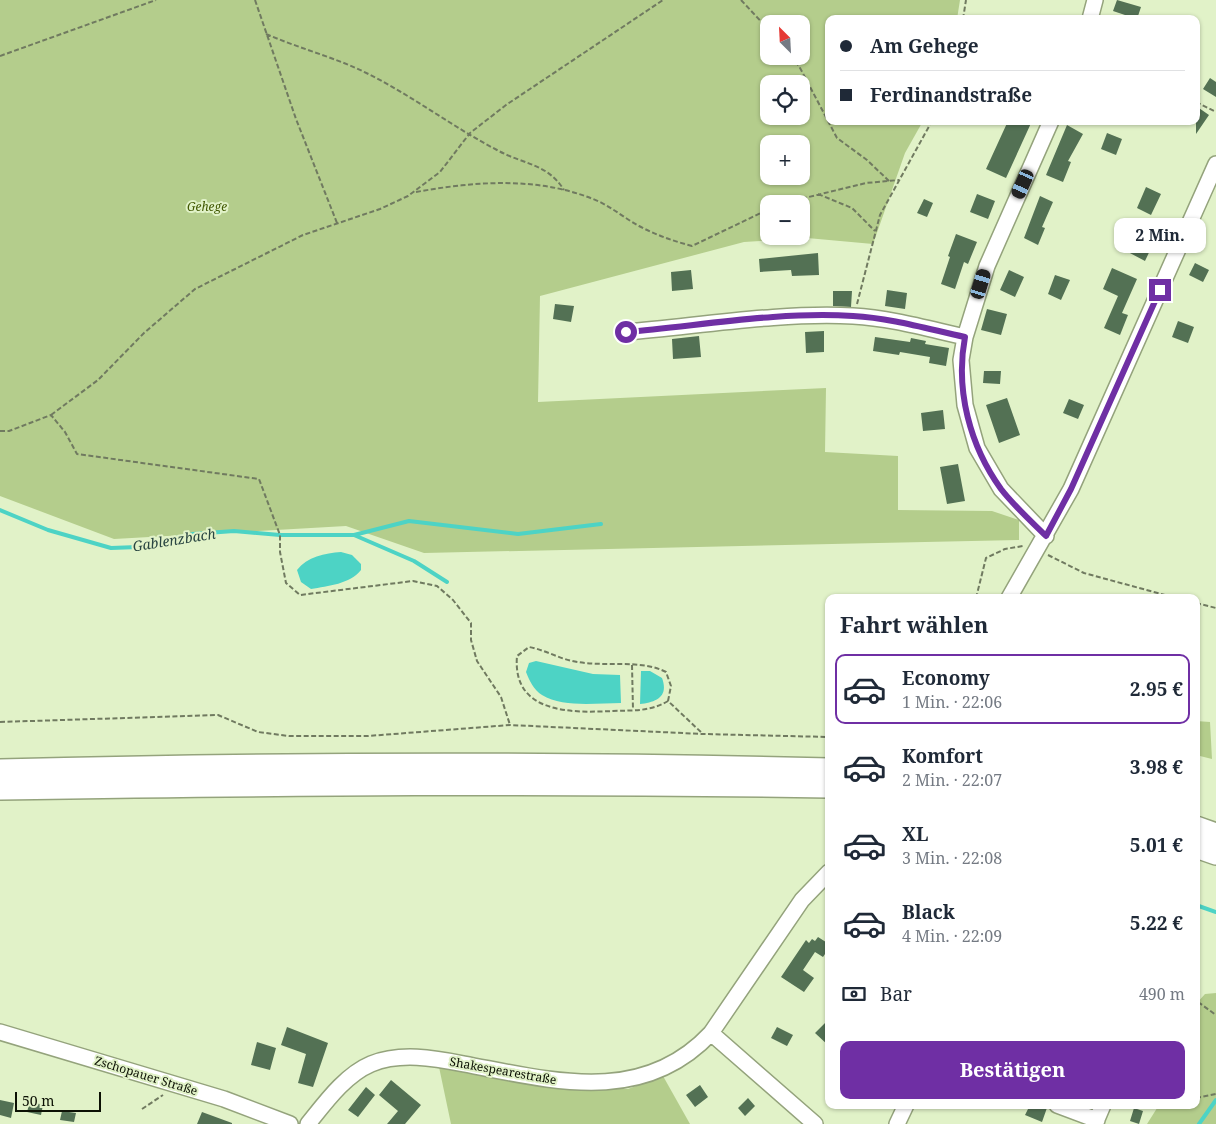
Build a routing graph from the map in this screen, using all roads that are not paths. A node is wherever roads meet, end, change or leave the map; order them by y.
1 (1095, 0) edge
2 (1091, 15) edge
3 (1049, 125) edge
4 (1216, 164) edge
5 (626, 332) dead end
6 (965, 337) junction
7 (1041, 542) junction
8 (1011, 594) edge
9 (825, 769) edge
10 (0, 770) edge
11 (825, 787) edge
12 (0, 789) edge
13 (1200, 828) edge
14 (1216, 834) edge
15 (1200, 848) edge
16 (1216, 854) edge
17 (825, 876) edge
18 (0, 1032) edge
19 (711, 1033) junction
20 (904, 1109) edge
21 (1066, 1109) edge
22 (1101, 1109) edge
23 (1096, 1122) edge
24 (290, 1124) edge
25 (308, 1124) edge
26 (815, 1124) edge
27 (898, 1124) edge

1 - 2 street
3 - 6 street
4 - 7 street
5 - 6 street
6 - 7 street
7 - 8 street
9 - 10 highway
11 - 12 highway
13 - 14 highway
15 - 16 highway
17 - 19 street, Shakespearestraße
18 - 24 street, Zschopauer Straße
19 - 25 street, Shakespearestraße
19 - 26 street
20 - 27 street
21 - 23 street
22 - 23 street

